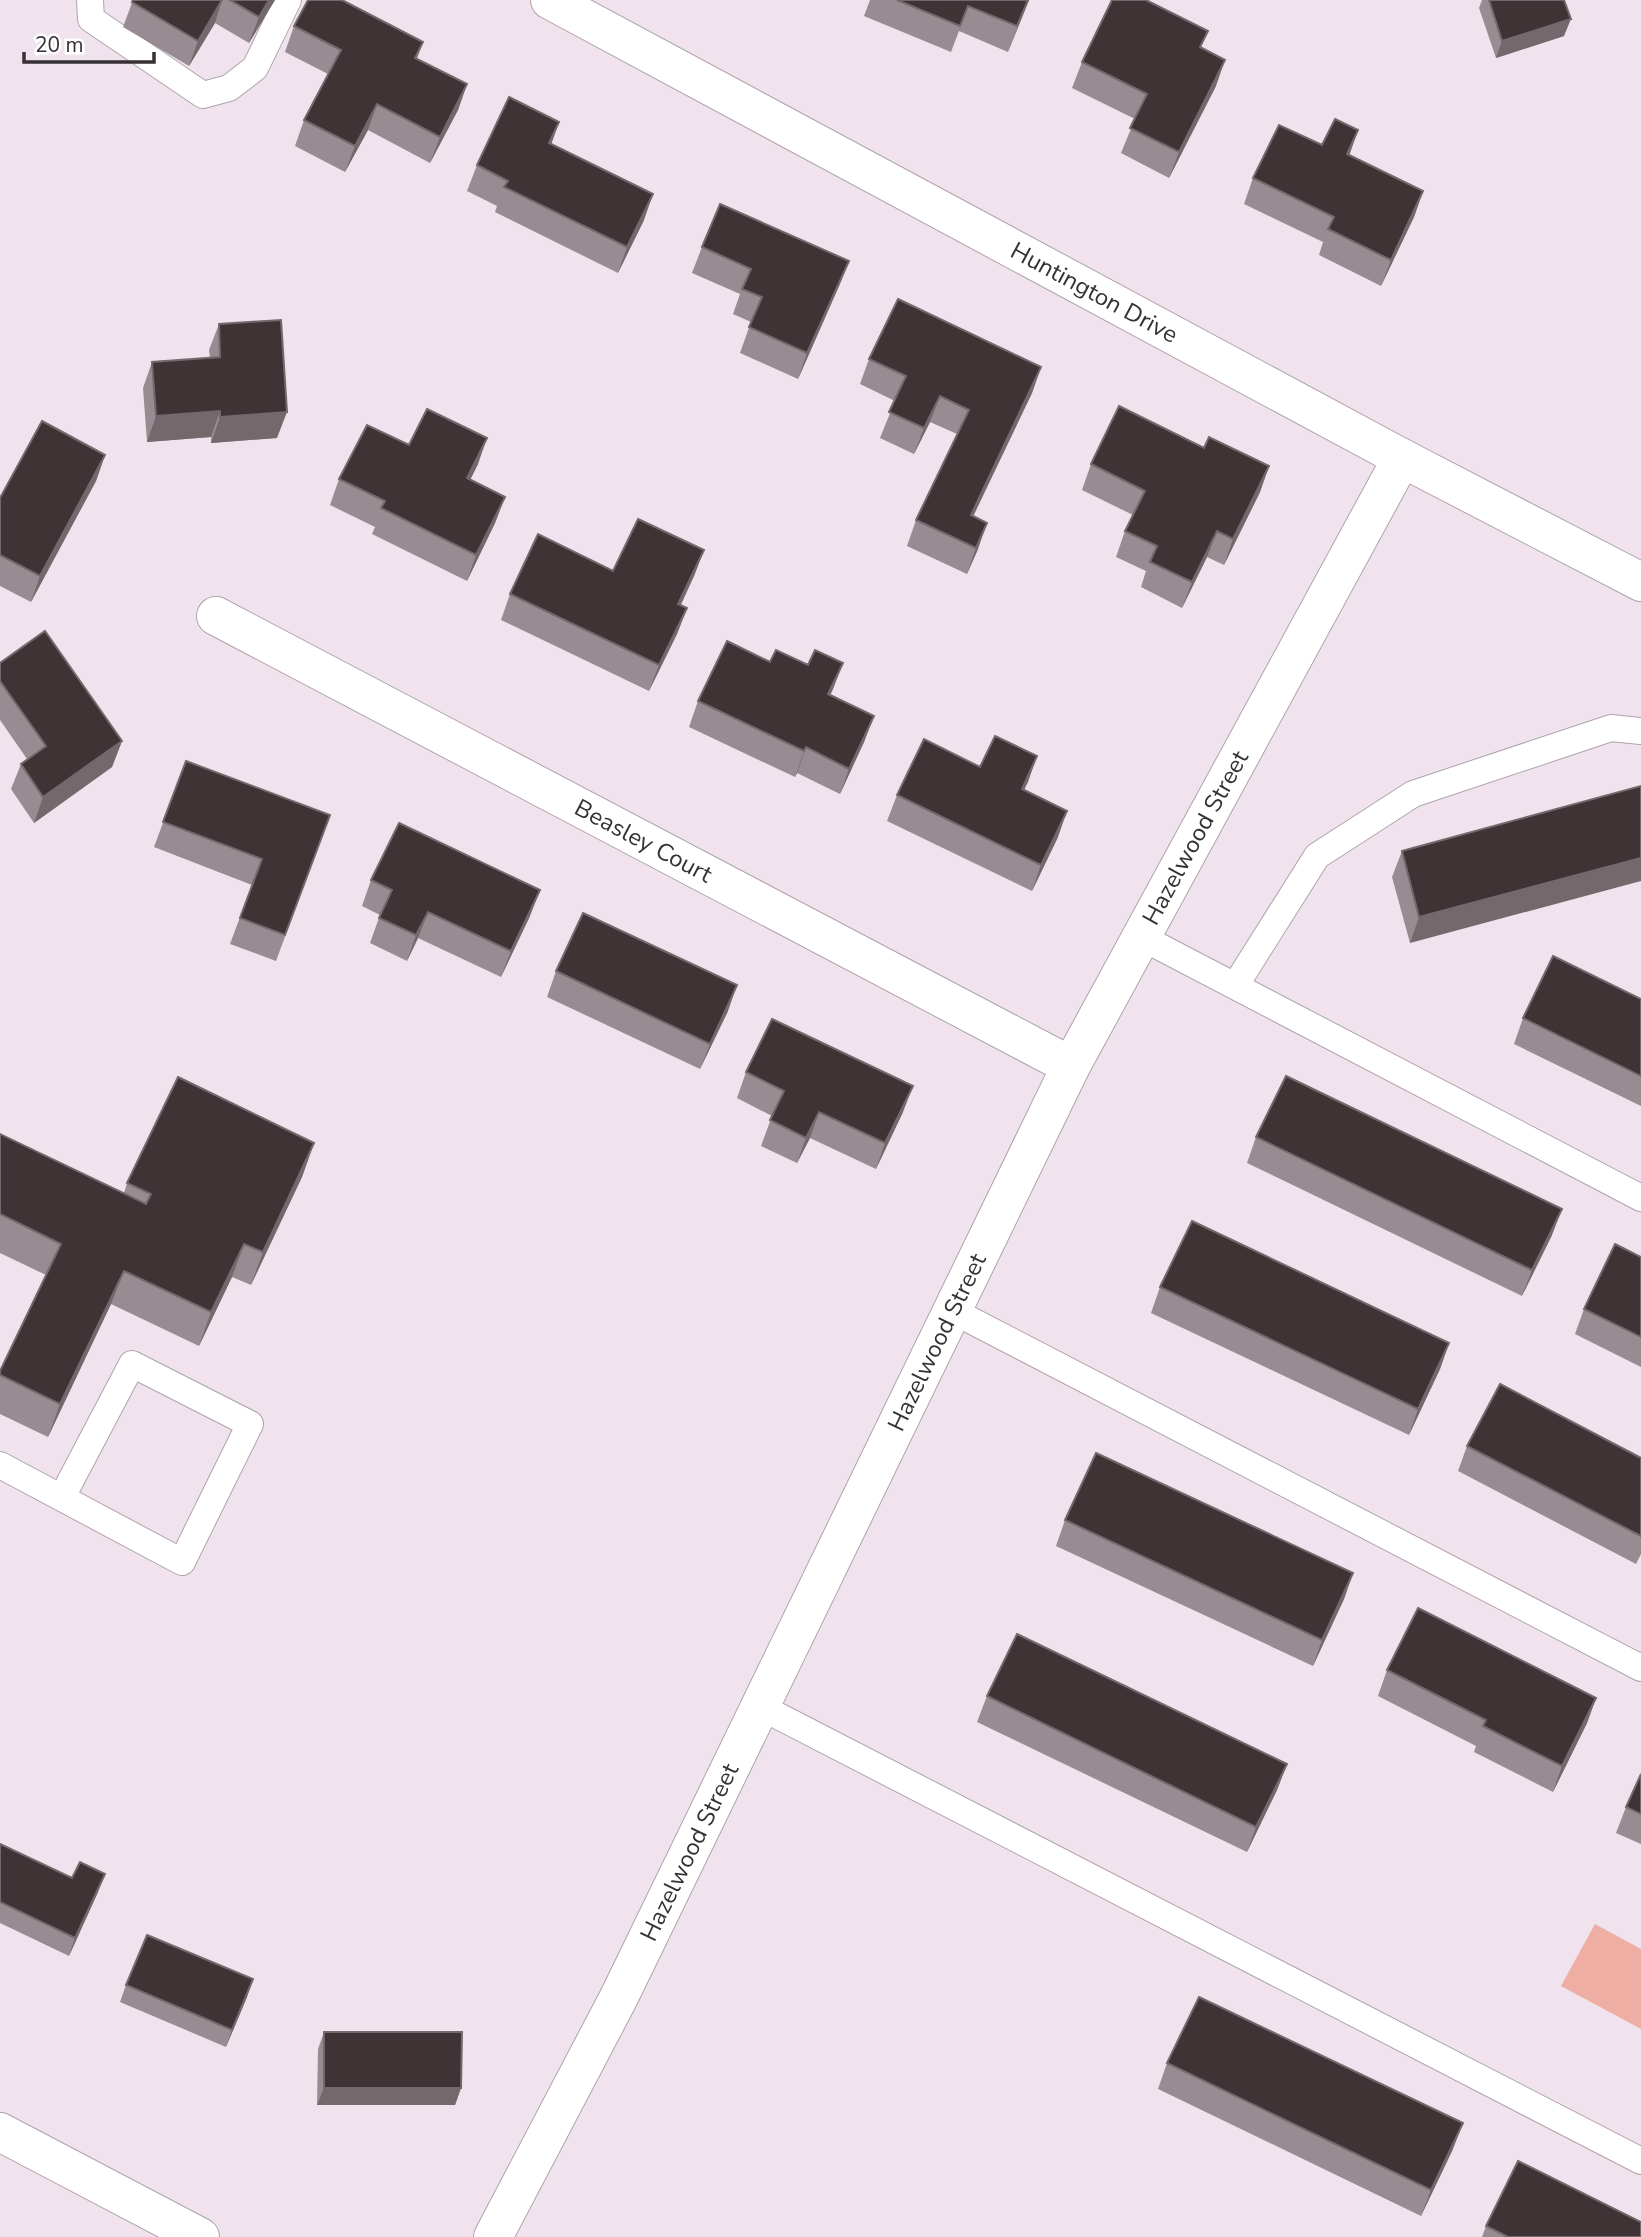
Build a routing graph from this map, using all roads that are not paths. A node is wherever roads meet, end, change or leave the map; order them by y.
1 (90, 0) edge
2 (288, 0) edge
3 (550, 0) edge
4 (1402, 458) junction
5 (1641, 582) edge
6 (216, 616) dead end
7 (1641, 731) edge
8 (1141, 937) junction
9 (1234, 986) junction
10 (1071, 1066) junction
11 (1641, 1198) edge
12 (953, 1311) junction
13 (0, 1465) edge
14 (62, 1497) junction
15 (1641, 1668) edge
16 (760, 1706) junction
17 (0, 2132) edge
18 (1641, 2161) edge
19 (200, 2237) edge
20 (493, 2237) edge

1 - 2 lane
3 - 4 street, Huntington Drive
4 - 5 street, Huntington Drive
4 - 8 street, Hazelwood Street
6 - 10 street, Beasley Court
7 - 9 lane
8 - 9 lane
8 - 10 street, Hazelwood Street
9 - 11 lane
10 - 12 street, Hazelwood Street
12 - 15 lane
12 - 16 street, Hazelwood Street
13 - 14 lane
14 - 14 lane
16 - 18 lane
16 - 20 street, Hazelwood Street
17 - 19 street

